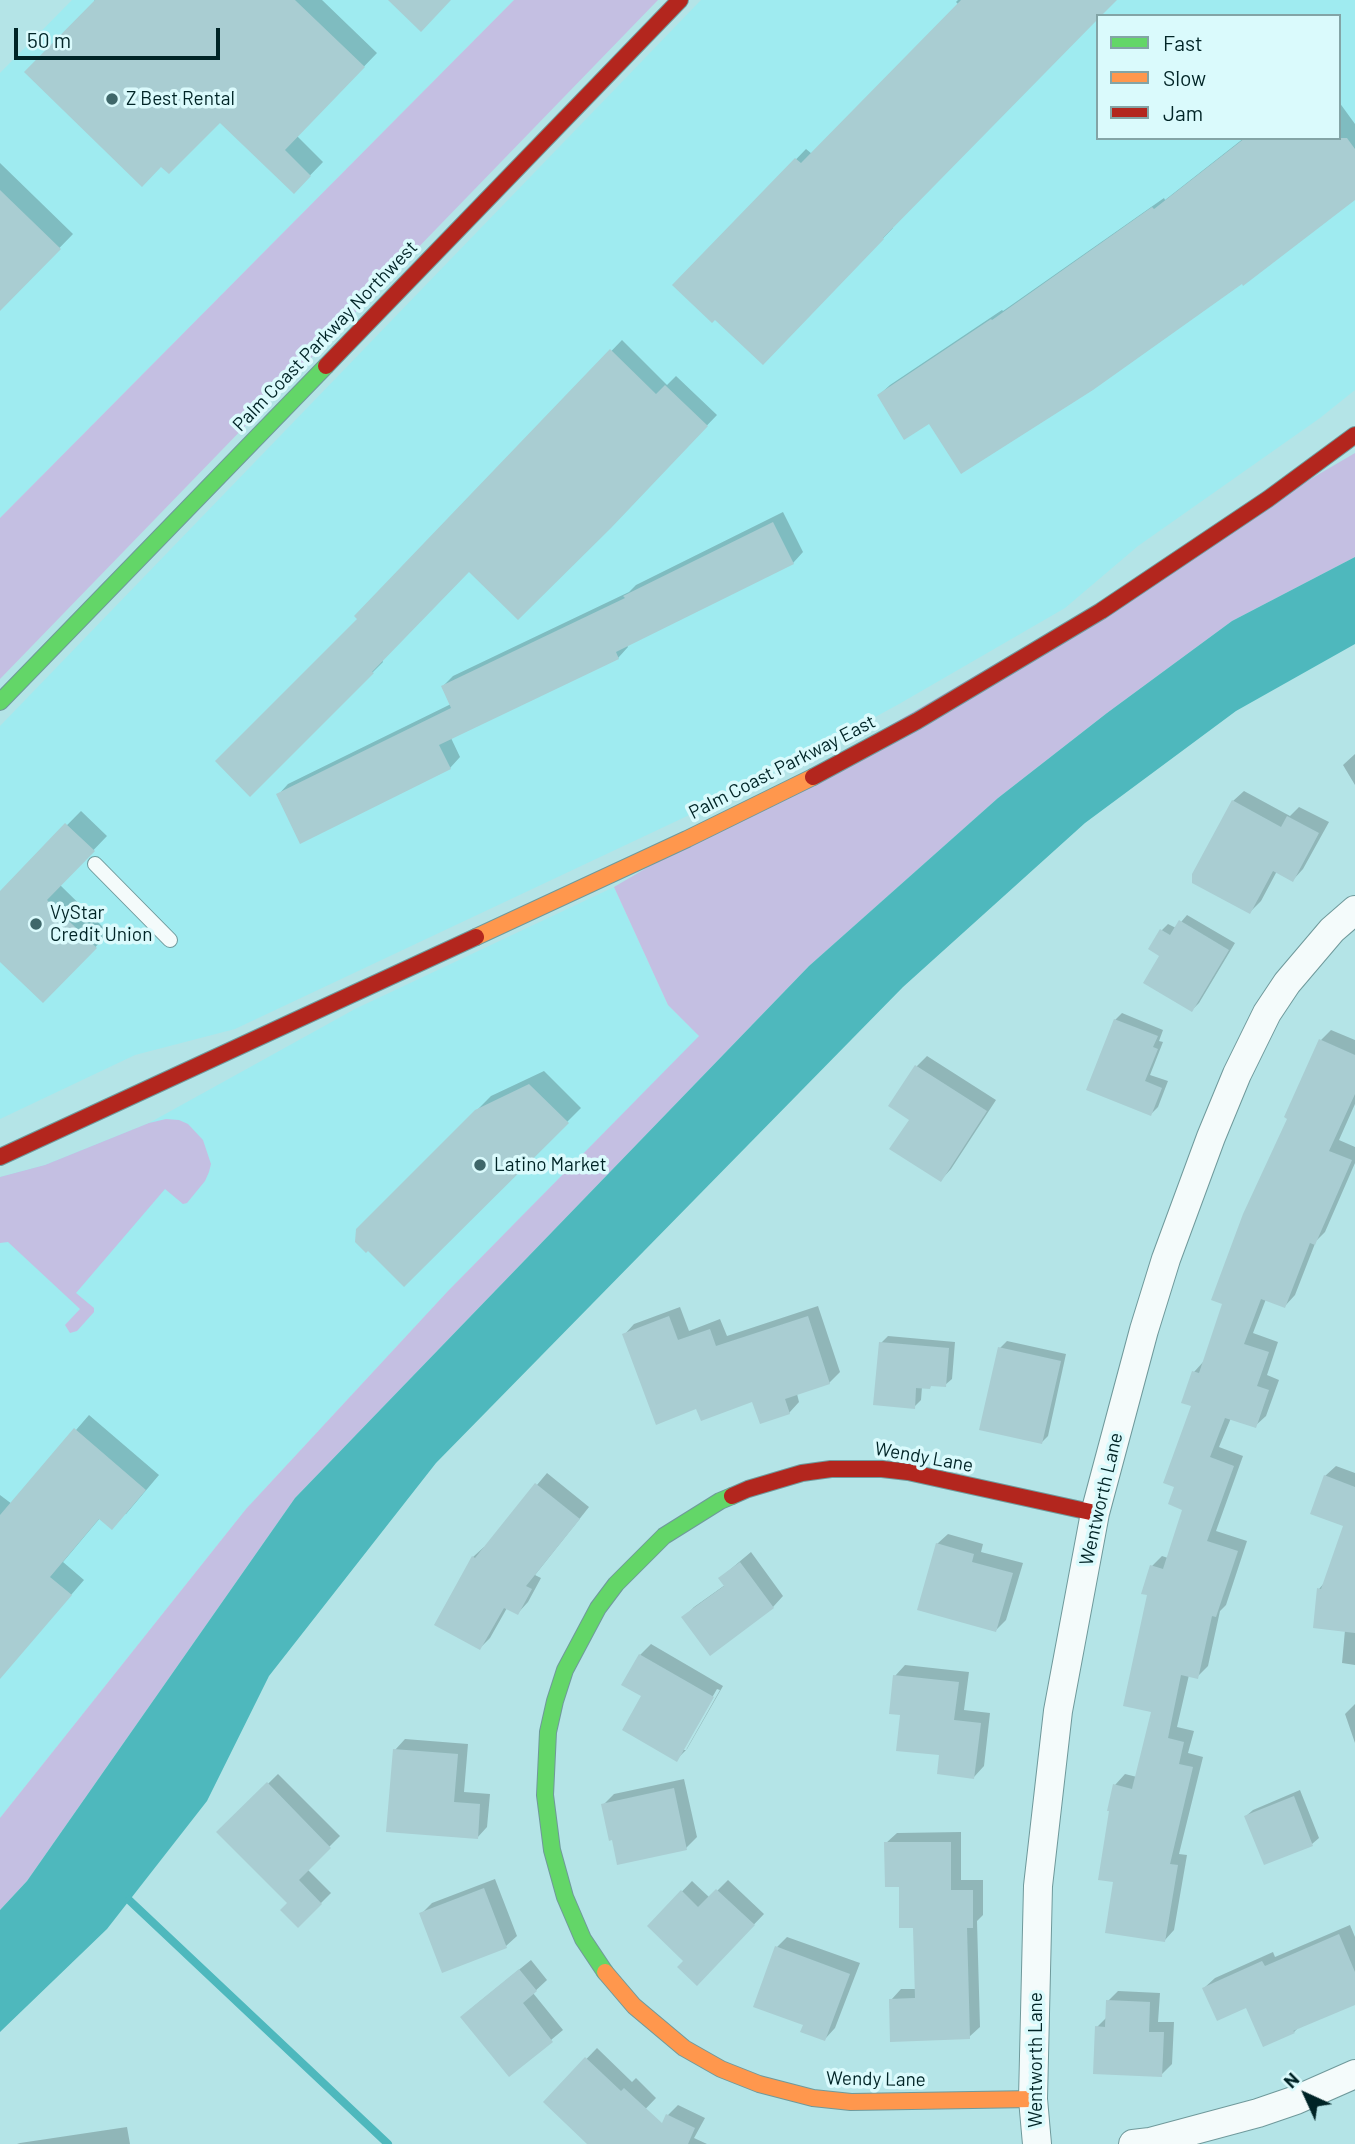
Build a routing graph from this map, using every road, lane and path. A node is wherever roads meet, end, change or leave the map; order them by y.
1 (680, 0) edge
2 (1355, 435) edge
3 (0, 702) edge
4 (95, 864) dead end
5 (1355, 910) edge
6 (170, 940) dead end
7 (0, 1157) edge
8 (1095, 1513) junction
9 (1355, 2074) edge
10 (1032, 2099) junction
11 (1037, 2144) edge
12 (1133, 2144) edge

1 - 3 main road, Palm Coast Parkway Northwest
2 - 7 main road, Palm Coast Parkway East
4 - 6 lane
5 - 8 street, Wentworth Lane
8 - 10 street, Wentworth Lane
8 - 10 main road, Wendy Lane
9 - 12 street
10 - 11 street, Wentworth Lane

